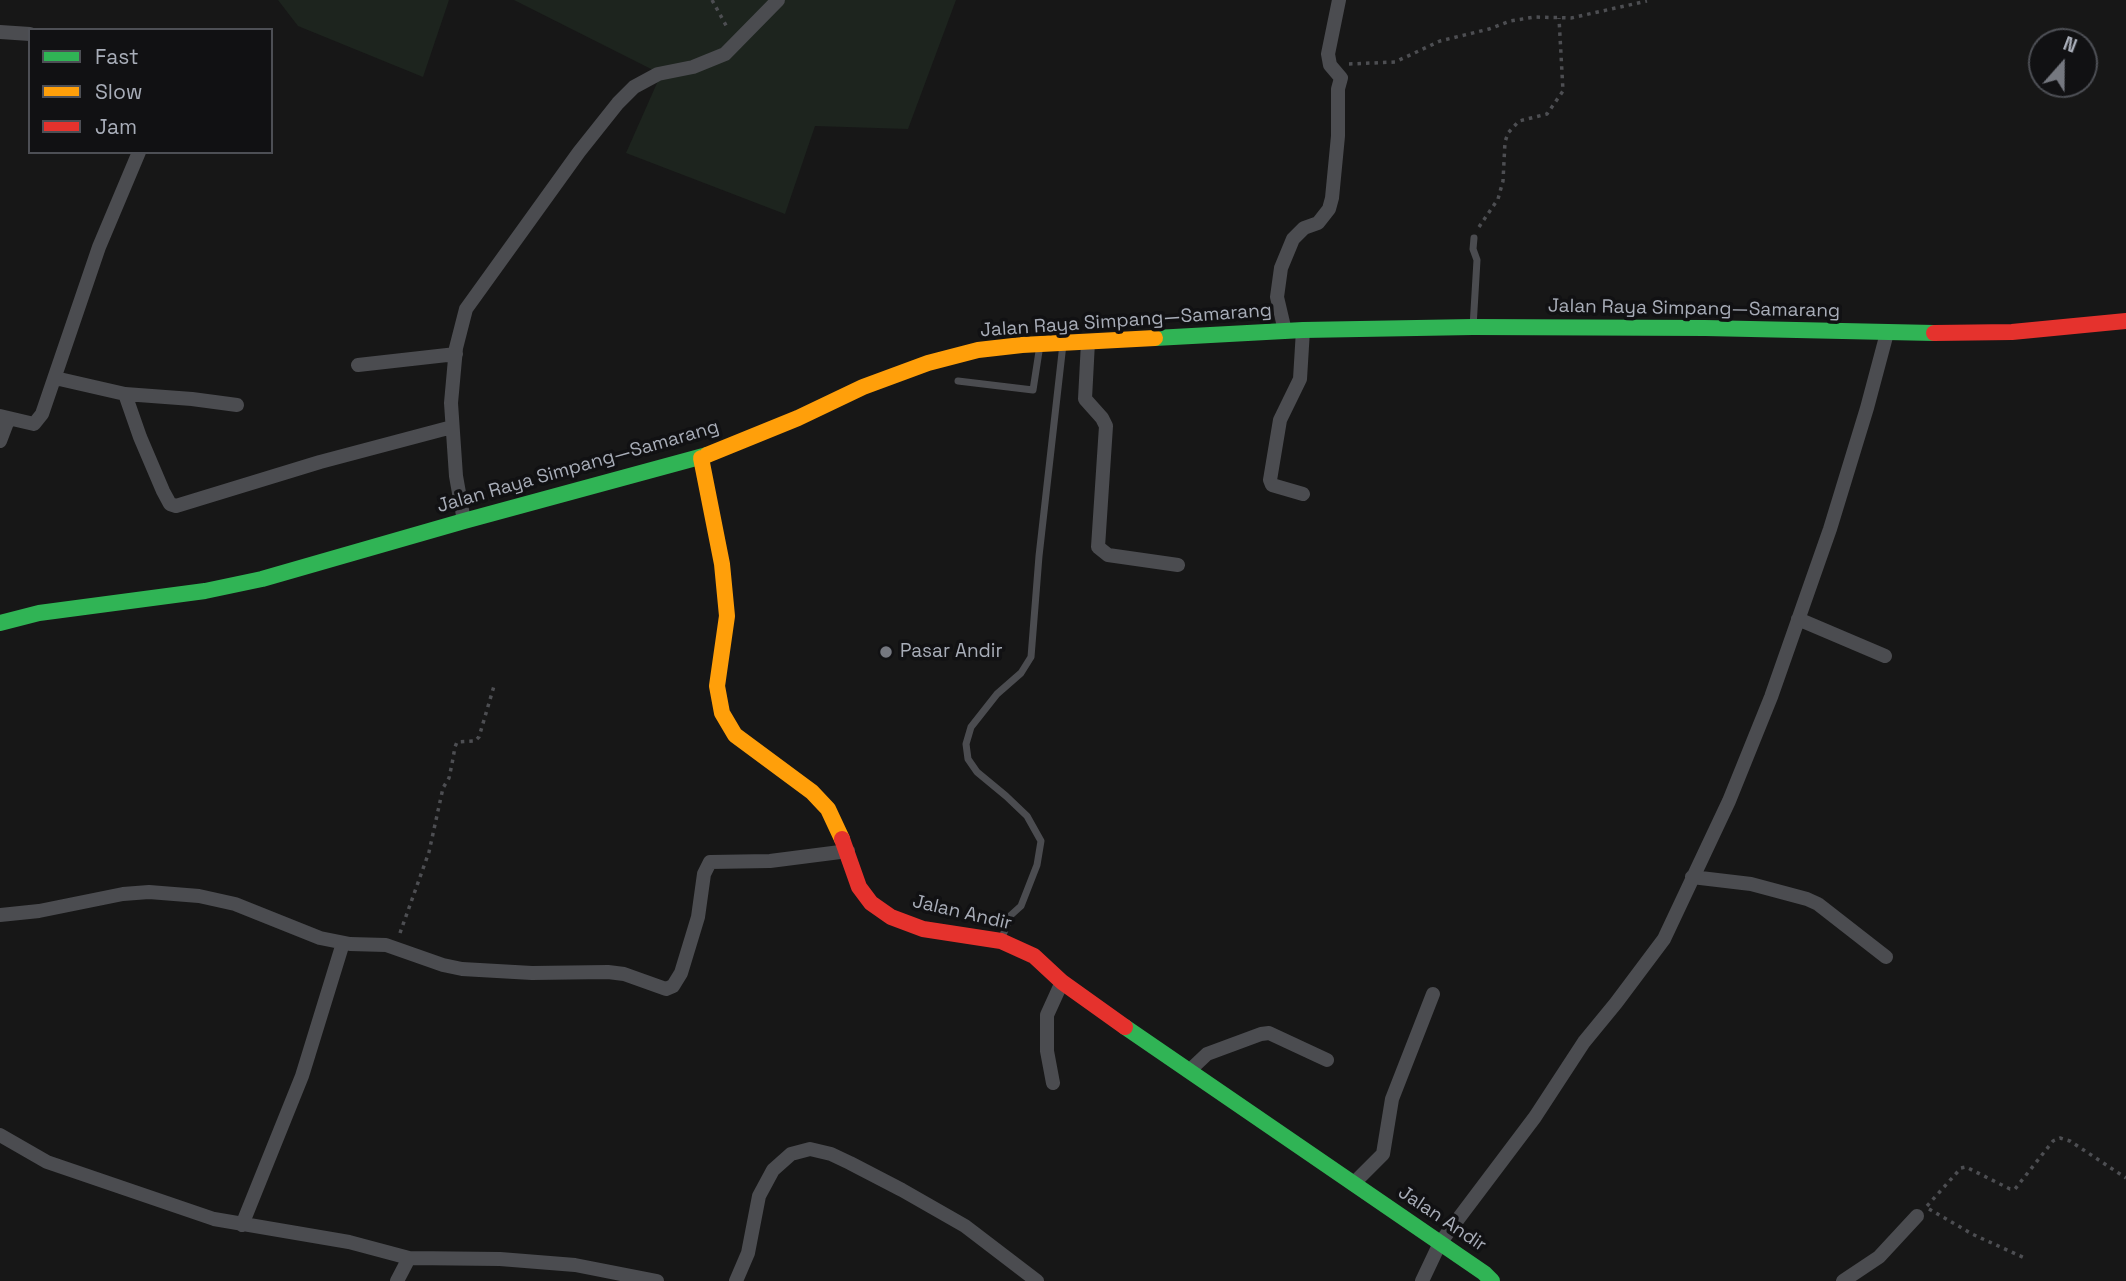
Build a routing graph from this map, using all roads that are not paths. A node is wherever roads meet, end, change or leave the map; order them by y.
1 (778, 0) edge
2 (1339, 0) edge
3 (0, 32) edge
4 (28, 34) edge
5 (138, 154) edge
6 (1474, 238) road end
7 (2126, 321) edge
8 (1473, 327) junction
9 (1303, 330) junction
10 (1284, 331) junction
11 (1887, 333) junction
12 (1088, 342) junction
13 (1063, 344) junction
14 (1040, 345) junction
15 (456, 354) junction
16 (358, 365) dead end
17 (55, 378) junction
18 (958, 381) dead end
19 (125, 394) junction
20 (237, 405) dead end
21 (4, 418) edge
22 (452, 427) junction
23 (0, 441) edge
24 (701, 457) junction
25 (1303, 494) dead end
26 (464, 521) junction
27 (1178, 565) dead end
28 (1798, 619) junction
29 (0, 623) edge
30 (1885, 656) dead end
31 (848, 851) junction
32 (1692, 877) junction
33 (0, 915) edge
34 (1001, 941) junction
35 (343, 943) junction
36 (1886, 957) dead end
37 (1062, 982) junction
38 (1433, 994) dead end
39 (1327, 1060) dead end
40 (1189, 1071) junction
41 (1053, 1083) dead end
42 (0, 1135) edge
43 (1353, 1184) junction
44 (1916, 1216) dead end
45 (242, 1225) junction
46 (1440, 1243) junction
47 (410, 1258) junction
48 (397, 1281) edge
49 (657, 1281) edge
50 (736, 1281) edge
51 (1037, 1281) edge
52 (1422, 1281) edge
53 (1492, 1281) edge
54 (1843, 1281) edge

1 - 15 street
2 - 10 street
3 - 4 street
5 - 17 street
6 - 8 lane
7 - 11 main road, Jalan Raya Simpang—Samarang
8 - 9 main road, Jalan Raya Simpang—Samarang
8 - 11 main road, Jalan Raya Simpang—Samarang
9 - 10 main road, Jalan Raya Simpang—Samarang
9 - 25 street
10 - 12 main road, Jalan Raya Simpang—Samarang
11 - 28 street
12 - 13 main road, Jalan Raya Simpang—Samarang
12 - 27 street
13 - 14 main road, Jalan Raya Simpang—Samarang
13 - 34 lane
14 - 18 lane
14 - 24 main road, Jalan Raya Simpang—Samarang
15 - 16 street
15 - 22 street
17 - 19 street
17 - 21 street
19 - 20 street
19 - 22 street
21 - 23 street
22 - 26 street
24 - 26 main road, Jalan Raya Simpang—Samarang
24 - 31 main road, Jalan Andir
26 - 29 main road, Jalan Raya Simpang—Samarang
28 - 30 street
28 - 32 street
31 - 34 main road, Jalan Andir
31 - 35 street
32 - 36 street
32 - 46 street
33 - 35 street
34 - 37 main road, Jalan Andir
35 - 45 street
37 - 40 main road, Jalan Andir
37 - 41 street
38 - 43 street
39 - 40 street
40 - 43 main road, Jalan Andir
42 - 45 street
43 - 46 main road, Jalan Andir
44 - 54 street
45 - 47 street
46 - 52 street
46 - 53 main road, Jalan Andir
47 - 48 street
47 - 49 street
50 - 51 street

